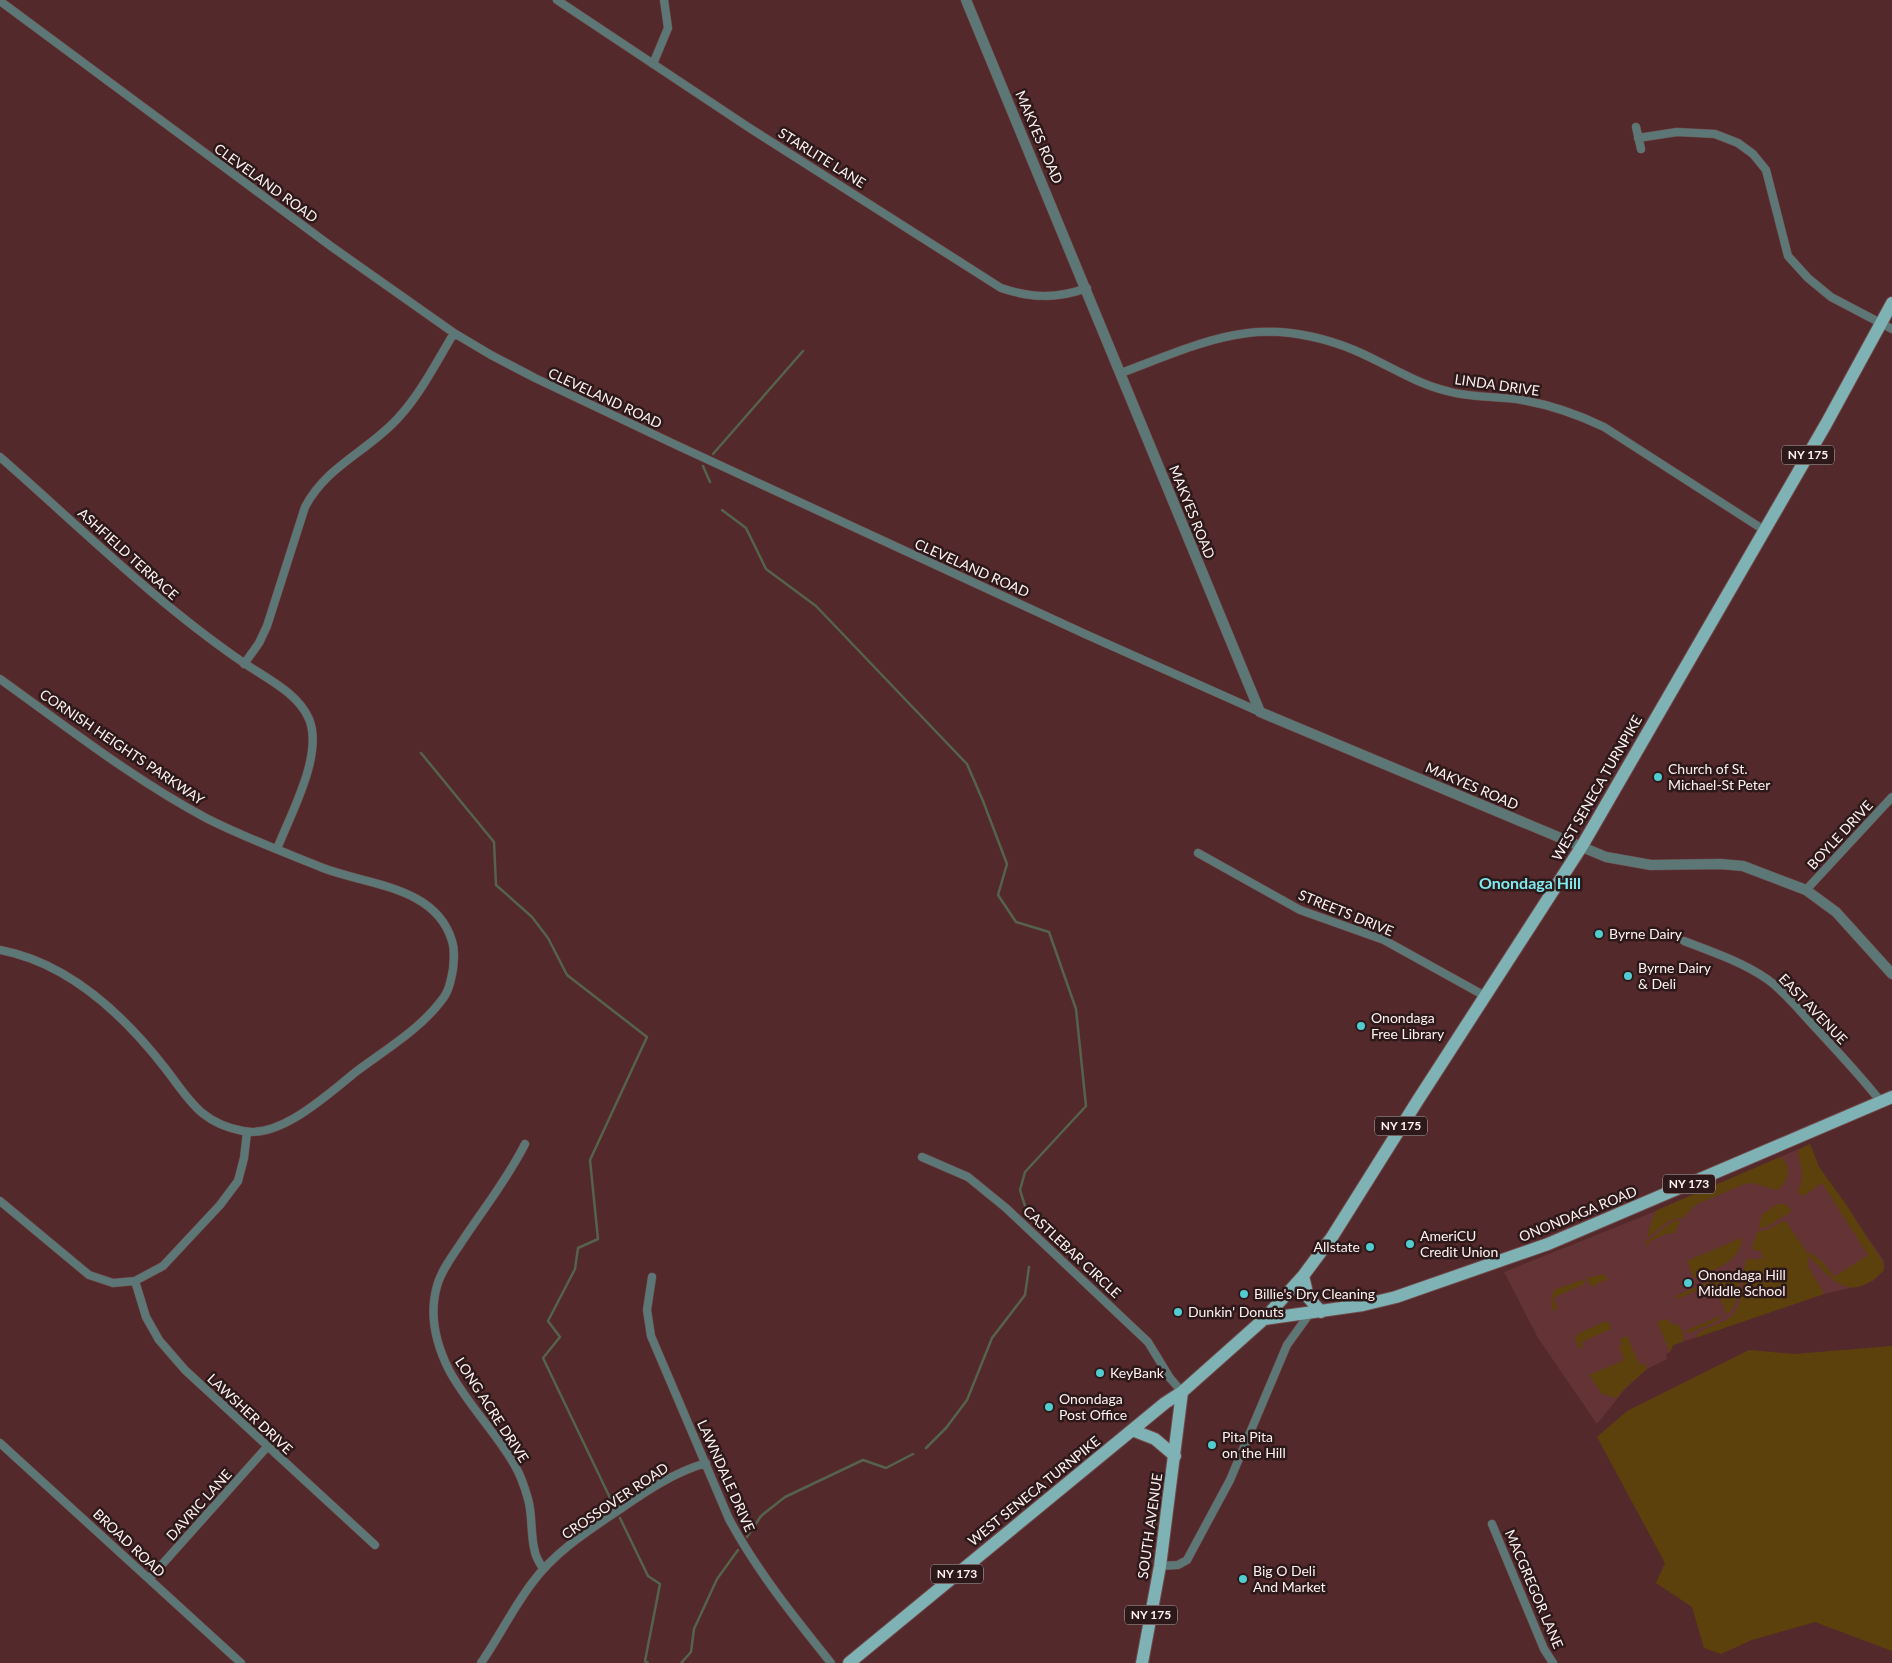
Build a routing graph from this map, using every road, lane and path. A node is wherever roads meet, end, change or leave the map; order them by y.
1 (557, 0) edge
2 (664, 0) edge
3 (966, 0) edge
4 (0, 1) edge
5 (653, 64) junction
6 (1636, 127) dead end
7 (1638, 138) junction
8 (1641, 149) dead end
9 (1087, 288) junction
10 (1892, 303) edge
11 (1887, 326) edge
12 (454, 333) junction
13 (1122, 373) junction
14 (0, 458) edge
15 (1764, 530) junction
16 (244, 664) junction
17 (0, 679) edge
18 (1260, 712) junction
19 (1892, 797) edge
20 (1582, 846) junction
21 (277, 849) junction
22 (1198, 853) dead end
23 (1806, 890) junction
24 (1684, 941) dead end
25 (0, 950) edge
26 (1892, 974) edge
27 (1486, 996) junction
28 (1887, 1100) edge
29 (247, 1132) junction
30 (525, 1144) dead end
31 (922, 1157) dead end
32 (0, 1201) edge
33 (1303, 1276) junction
34 (652, 1277) dead end
35 (135, 1282) junction
36 (1316, 1312) junction
37 (1264, 1318) junction
38 (1182, 1392) junction
39 (1132, 1430) junction
40 (0, 1443) edge
41 (267, 1447) junction
42 (1175, 1456) junction
43 (706, 1463) junction
44 (1492, 1524) dead end
45 (375, 1545) dead end
46 (1160, 1566) junction
47 (543, 1569) junction
48 (149, 1579) junction
49 (241, 1663) edge
50 (481, 1663) edge
51 (831, 1663) edge
52 (849, 1663) edge
53 (1142, 1663) edge
54 (1553, 1663) edge

1 - 5 street, STARLITE LANE
2 - 5 street
3 - 9 street, MAKYES ROAD
4 - 12 street, CLEVELAND ROAD
5 - 9 street, STARLITE LANE
6 - 7 street
7 - 8 street
7 - 11 street
9 - 13 street, MAKYES ROAD
10 - 11 main road, WEST SENECA TURNPIKE / NY 175
11 - 15 main road, WEST SENECA TURNPIKE / NY 175
12 - 16 street
12 - 18 street, CLEVELAND ROAD
13 - 15 street, LINDA DRIVE
13 - 18 street, MAKYES ROAD
14 - 16 street, ASHFIELD TERRACE
15 - 20 main road, WEST SENECA TURNPIKE / NY 175
16 - 21 street, ASHFIELD TERRACE
17 - 21 street, CORNISH HEIGHTS PARKWAY
18 - 20 street, MAKYES ROAD
19 - 23 street, BOYLE DRIVE
20 - 23 street, MAKYES ROAD
20 - 27 main road, WEST SENECA TURNPIKE / NY 175
21 - 29 street, CORNISH HEIGHTS PARKWAY
22 - 27 street, STREETS DRIVE
23 - 26 street, MAKYES ROAD
24 - 28 street, EAST AVENUE
25 - 29 street, CORNISH HEIGHTS PARKWAY
27 - 33 main road, WEST SENECA TURNPIKE / NY 175
28 - 36 main road, ONONDAGA ROAD / NY 173
29 - 35 street
30 - 47 street, LONG ACRE DRIVE
31 - 38 street, CASTLEBAR CIRCLE
32 - 35 street
33 - 36 main road
33 - 37 main road, WEST SENECA TURNPIKE / NY 175
34 - 43 street, LAWNDALE DRIVE
35 - 41 street, LAWSHER DRIVE
36 - 37 main road, ONONDAGA ROAD / NY 173
36 - 46 street
37 - 38 main road, WEST SENECA TURNPIKE / NY 173
38 - 39 main road, WEST SENECA TURNPIKE / NY 173
38 - 42 main road, SOUTH AVENUE / NY 175
39 - 42 main road
39 - 52 main road, WEST SENECA TURNPIKE / NY 173
40 - 48 street, BROAD ROAD
41 - 45 street, LAWSHER DRIVE
41 - 48 street, DAVRIC LANE
42 - 46 main road, SOUTH AVENUE / NY 175
43 - 47 street, CROSSOVER ROAD
43 - 51 street, LAWNDALE DRIVE
44 - 54 street, MACGREGOR LANE
46 - 53 main road, SOUTH AVENUE / NY 175
47 - 50 street
48 - 49 street, BROAD ROAD

